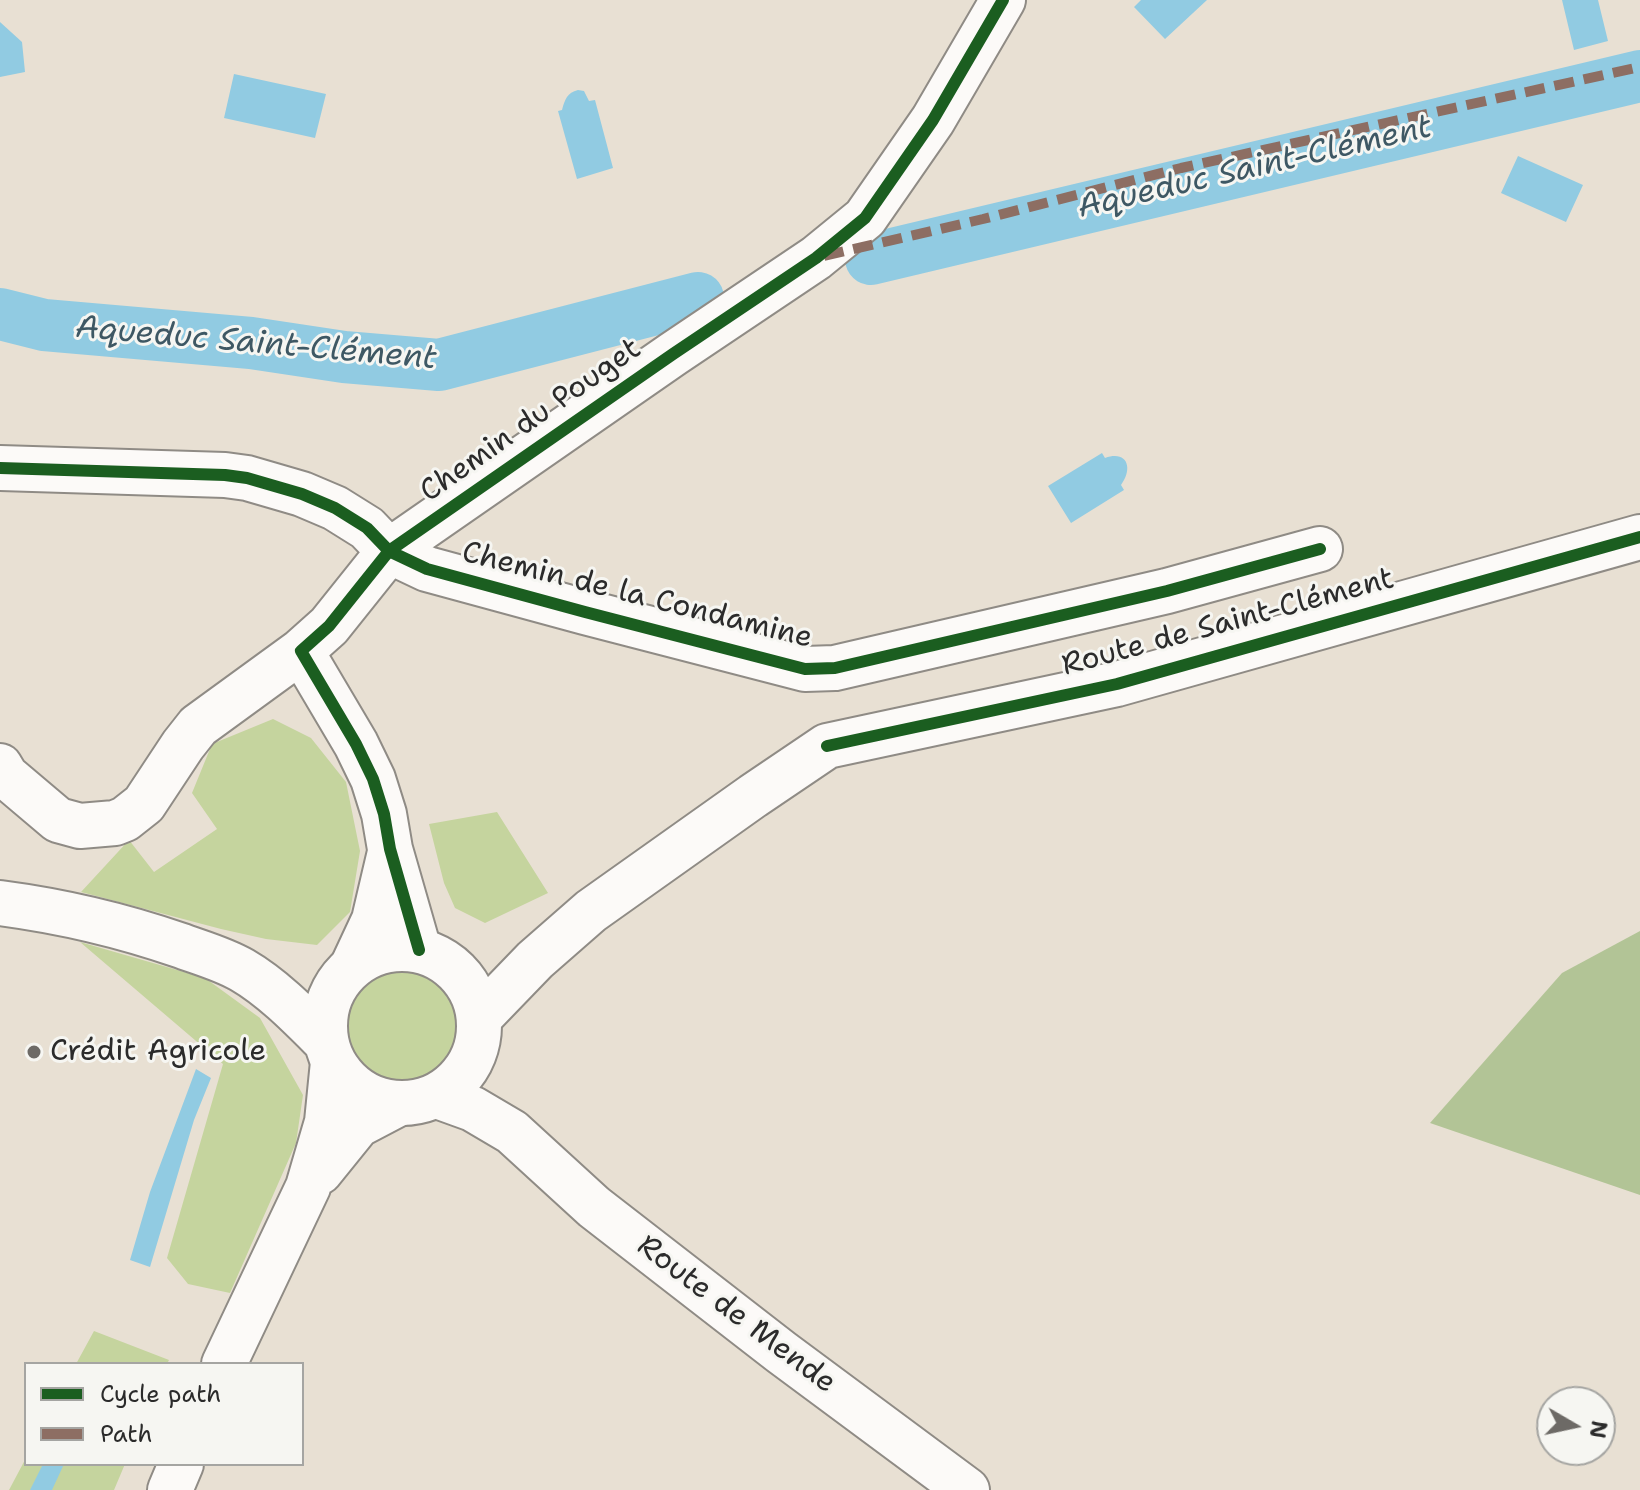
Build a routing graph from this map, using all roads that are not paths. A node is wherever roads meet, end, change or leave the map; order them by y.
1 (1003, 0) edge
2 (0, 468) edge
3 (1640, 537) edge
4 (1320, 549) dead end
5 (389, 551) junction
6 (301, 651) junction
7 (0, 766) edge
8 (390, 849) junction
9 (0, 903) edge
10 (580, 920) junction
11 (429, 953) junction
12 (244, 971) junction
13 (345, 973) junction
14 (476, 1036) junction
15 (330, 1052) junction
16 (418, 1100) junction
17 (512, 1132) junction
18 (308, 1187) junction
19 (225, 1362) edge
20 (180, 1466) edge
21 (170, 1490) edge
22 (967, 1490) edge

1 - 5 street, Chemin du Pouget
2 - 5 street, Chemin de la Condamine
3 - 10 street, Route de Saint-Clément
4 - 5 street, Chemin de la Condamine
5 - 6 street, Chemin du Pouget
6 - 7 street, Chemin du Pouget
6 - 8 street
8 - 11 street
8 - 13 street
9 - 12 street
10 - 11 street, Route de Saint-Clément
10 - 14 street, Route de Saint-Clément
11 - 13 street
11 - 14 street
12 - 13 street
12 - 15 street
13 - 15 street
14 - 16 street
14 - 17 street, Route de Mende
15 - 16 street
15 - 18 street
16 - 17 street, Route de Mende
16 - 18 street
17 - 22 street, Route de Mende
18 - 19 street
20 - 21 street

